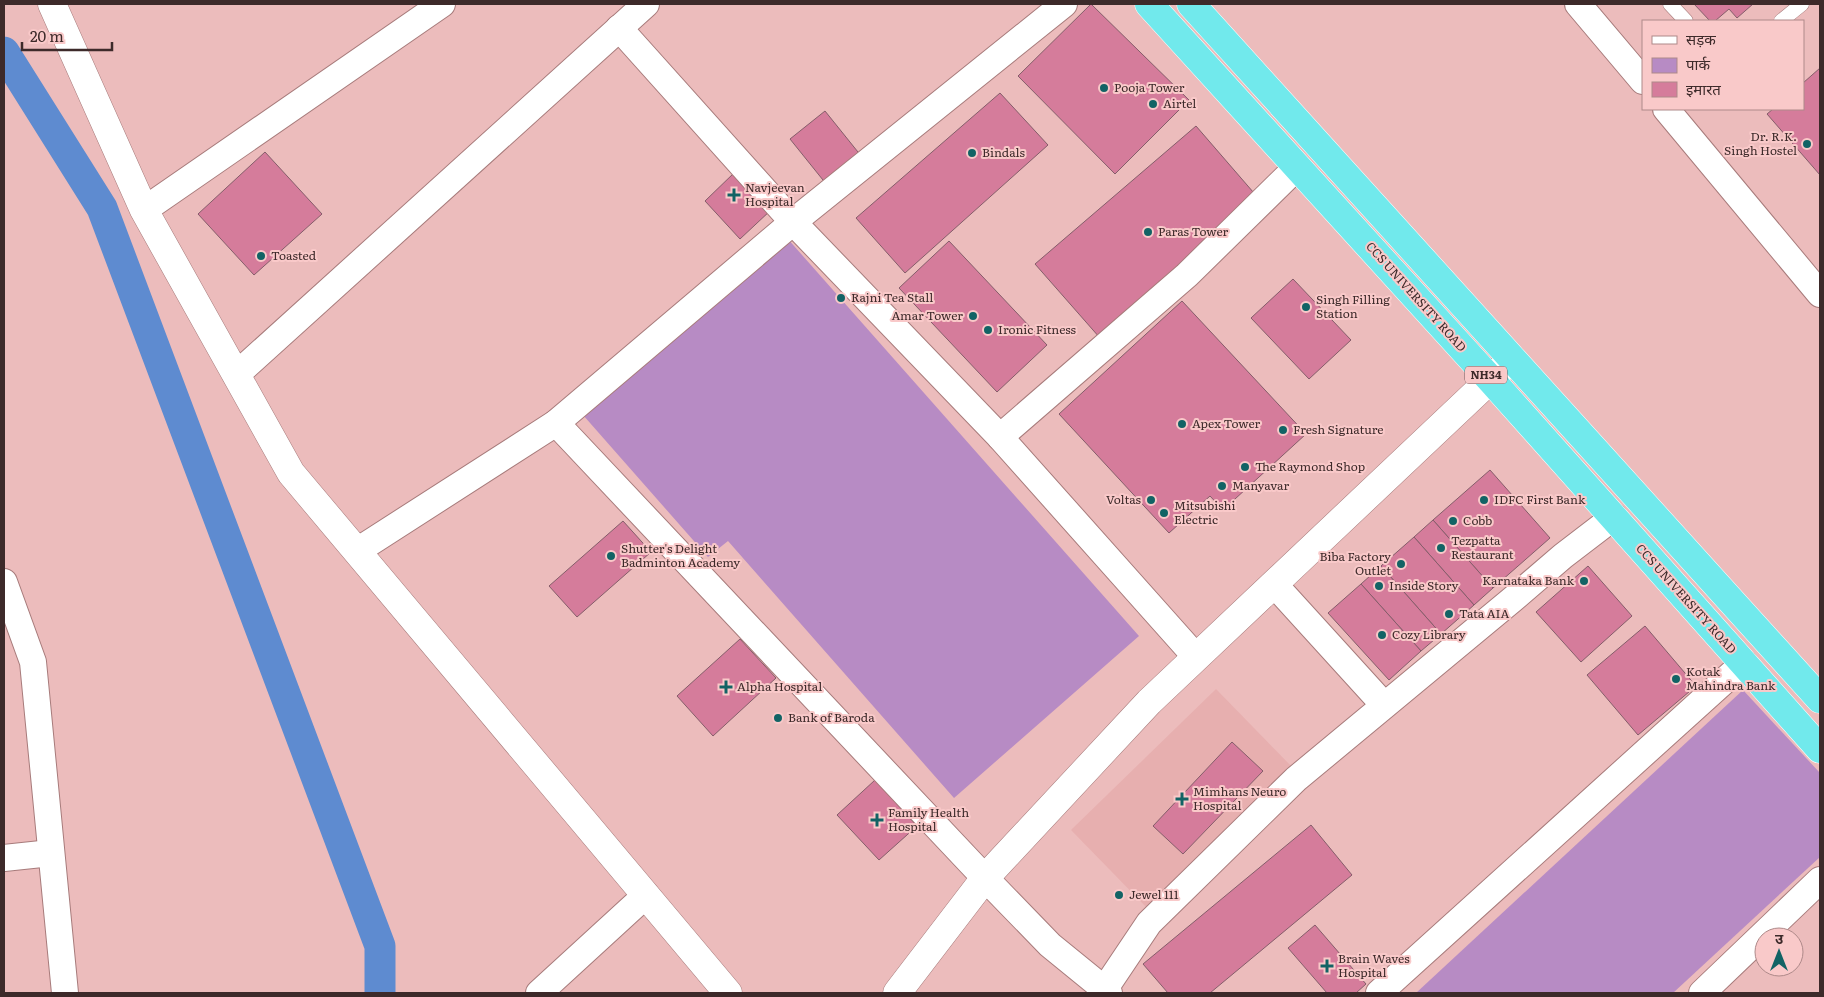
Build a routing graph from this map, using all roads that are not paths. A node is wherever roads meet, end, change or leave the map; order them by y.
1 (52, 4) edge
2 (442, 4) edge
3 (646, 4) edge
4 (1064, 4) edge
5 (1149, 4) edge
6 (1191, 4) edge
7 (1578, 4) edge
8 (1670, 4) edge
9 (1802, 4) edge
10 (1685, 20) edge
11 (1782, 20) edge
12 (619, 28) junction
13 (1642, 80) edge
14 (1671, 111) edge
15 (1297, 167) junction
16 (144, 210) junction
17 (793, 222) junction
18 (1820, 294) edge
19 (1512, 359) junction
20 (236, 375) junction
21 (1491, 380) junction
22 (556, 423) junction
23 (1000, 437) junction
24 (1614, 517) junction
25 (357, 551) junction
26 (4, 582) edge
27 (1274, 584) junction
28 (1196, 657) junction
29 (1744, 663) junction
30 (1820, 699) edge
31 (1384, 705) junction
32 (1820, 749) edge
33 (51, 853) junction
34 (4, 858) edge
35 (985, 878) junction
36 (1820, 880) edge
37 (646, 895) junction
38 (1106, 992) edge
39 (65, 993) edge
40 (539, 993) edge
41 (728, 993) edge
42 (897, 993) edge
43 (1378, 993) edge
44 (1702, 993) edge

1 - 16 street
2 - 16 street
3 - 12 street
4 - 17 street
5 - 15 highway, CCS UNIVERSITY ROAD / NH34
6 - 19 highway, NH34
7 - 13 street
8 - 10 lane
9 - 11 lane
12 - 17 street
12 - 20 street
14 - 18 street
15 - 21 highway, CCS UNIVERSITY ROAD / NH34
15 - 23 street
16 - 20 street
17 - 22 street
17 - 23 street
19 - 21 street
19 - 30 highway, NH34
20 - 25 street
21 - 24 highway, CCS UNIVERSITY ROAD / NH34
21 - 27 street
22 - 25 street
22 - 35 street
23 - 28 street
24 - 29 highway, CCS UNIVERSITY ROAD / NH34
24 - 31 street
25 - 37 street
26 - 33 street
27 - 28 street
27 - 31 street
28 - 35 street
29 - 32 highway, CCS UNIVERSITY ROAD / NH34
29 - 43 street
31 - 38 street
33 - 34 street
33 - 39 street
35 - 38 street
35 - 42 street
36 - 44 street
37 - 40 street
37 - 41 street

